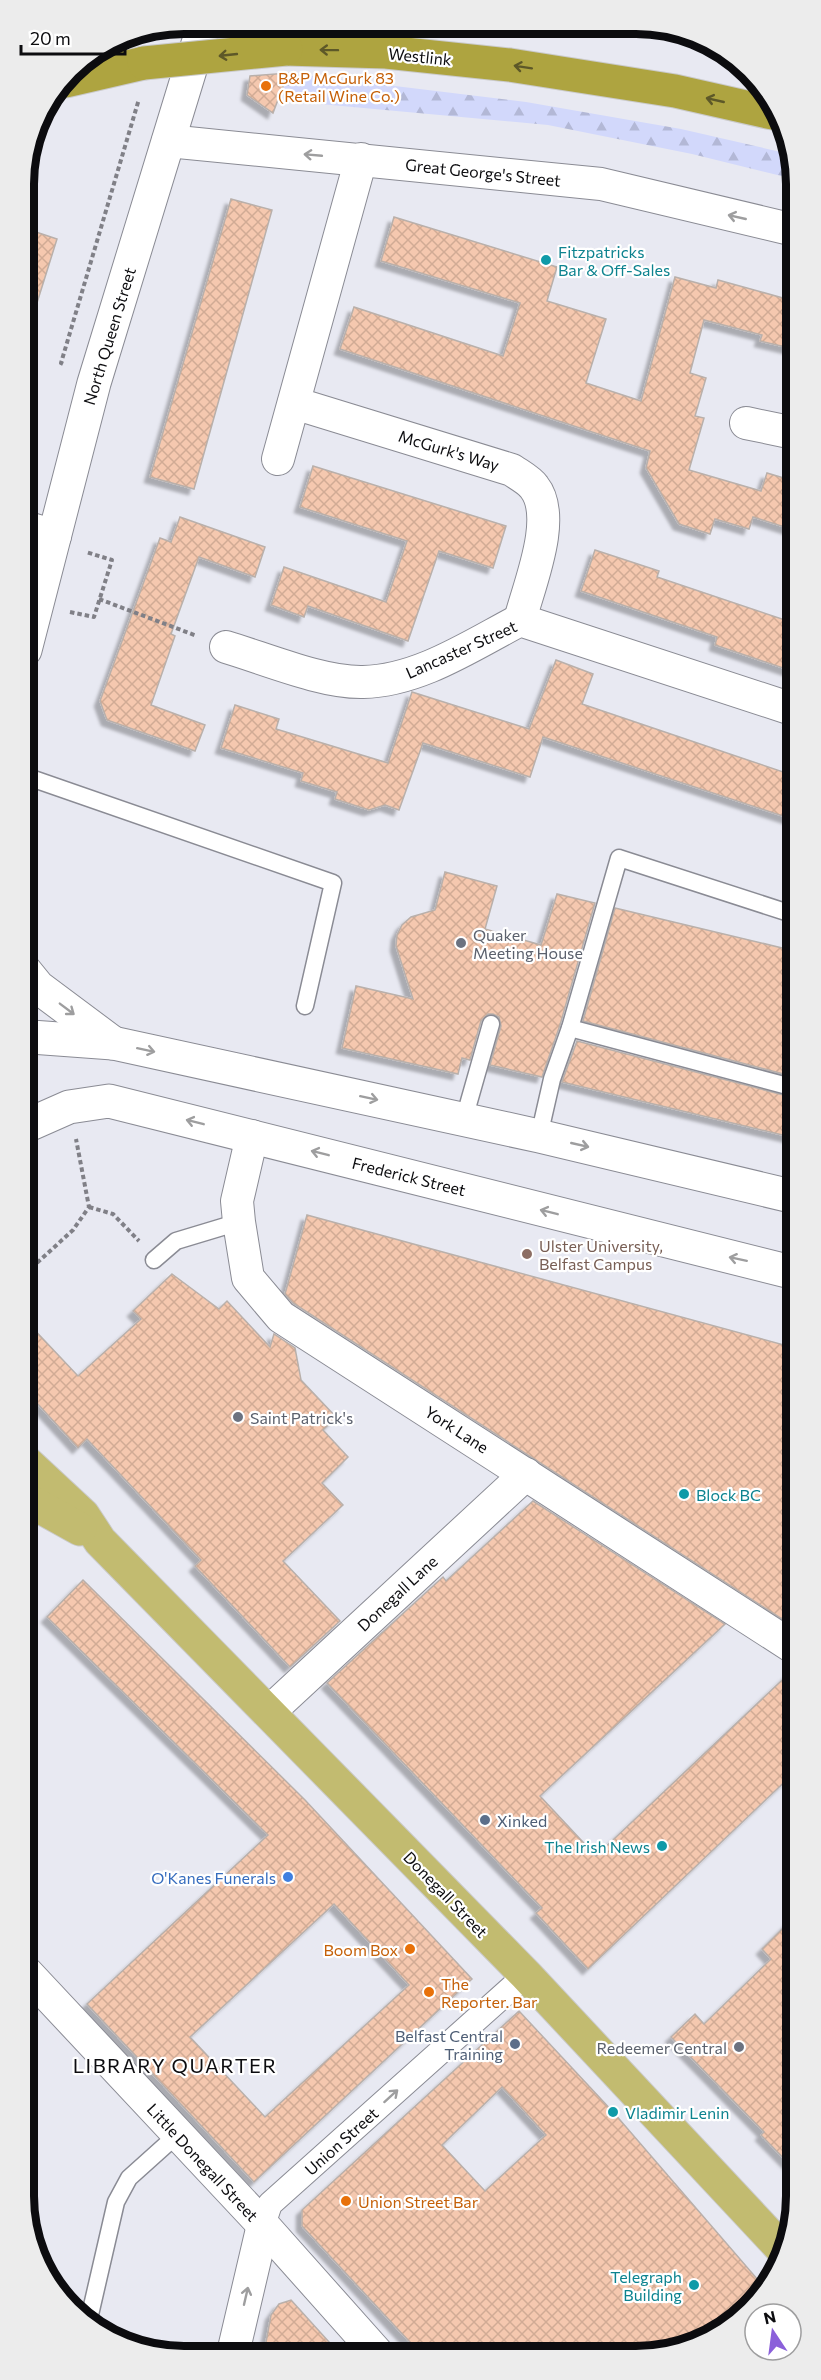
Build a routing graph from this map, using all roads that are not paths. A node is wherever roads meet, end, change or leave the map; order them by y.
1 (201, 34) edge
2 (80, 78) edge
3 (767, 112) edge
4 (168, 141) junction
5 (361, 159) junction
6 (786, 228) edge
7 (294, 403) junction
8 (747, 423) dead end
9 (786, 431) edge
10 (278, 459) dead end
11 (44, 535) edge
12 (35, 591) edge
13 (520, 620) junction
14 (226, 647) road end
15 (786, 708) edge
16 (35, 779) edge
17 (786, 912) edge
18 (35, 982) edge
19 (305, 1006) dead end
20 (491, 1024) dead end
21 (570, 1028) junction
22 (35, 1037) edge
23 (113, 1043) junction
24 (786, 1086) edge
25 (464, 1119) junction
26 (35, 1122) edge
27 (252, 1136) junction
28 (539, 1136) junction
29 (786, 1195) edge
30 (239, 1222) junction
31 (155, 1259) road end
32 (786, 1271) edge
33 (34, 1470) edge
34 (526, 1474) junction
35 (34, 1504) edge
36 (100, 1540) junction
37 (786, 1643) edge
38 (269, 1712) junction
39 (526, 1975) junction
40 (34, 1981) edge
41 (178, 2134) junction
42 (263, 2225) junction
43 (778, 2245) edge
44 (91, 2312) edge
45 (235, 2346) edge
46 (371, 2346) edge

1 - 4 main road, North Queen Street
3 -> 2 highway, Westlink, bridge
5 -> 4 street, Great George's Street
4 - 11 main road, North Queen Street
6 -> 5 street, Great George's Street
5 - 7 street
7 - 10 street
7 - 13 street, McGurk's Way
8 - 9 street
11 - 12 main road, North Queen Street
13 - 14 street, Lancaster Street
13 - 15 street, Lancaster Street
16 - 19 lane
17 - 21 lane
18 -> 23 main road
20 - 25 lane
21 - 24 lane
21 - 28 lane
22 - 23 main road
23 -> 25 main road
25 - 28 main road
27 -> 26 main road, Frederick Street
27 - 30 street, York Lane
32 -> 27 main road, Frederick Street
28 -> 29 main road
30 - 31 lane
30 - 34 street, York Lane
33 - 36 main road, Donegall Street
34 - 37 street, York Lane
34 - 38 street, Donegall Lane
35 - 36 main road, Donegall Street
36 - 38 main road, Donegall Street
38 - 39 main road, Donegall Street
42 -> 39 street, Union Street
39 - 43 main road, Donegall Street
40 - 41 street, Little Donegall Street
41 - 42 street, Little Donegall Street
41 - 44 lane
45 -> 42 street, Union Street
42 - 46 street, Little Donegall Street

